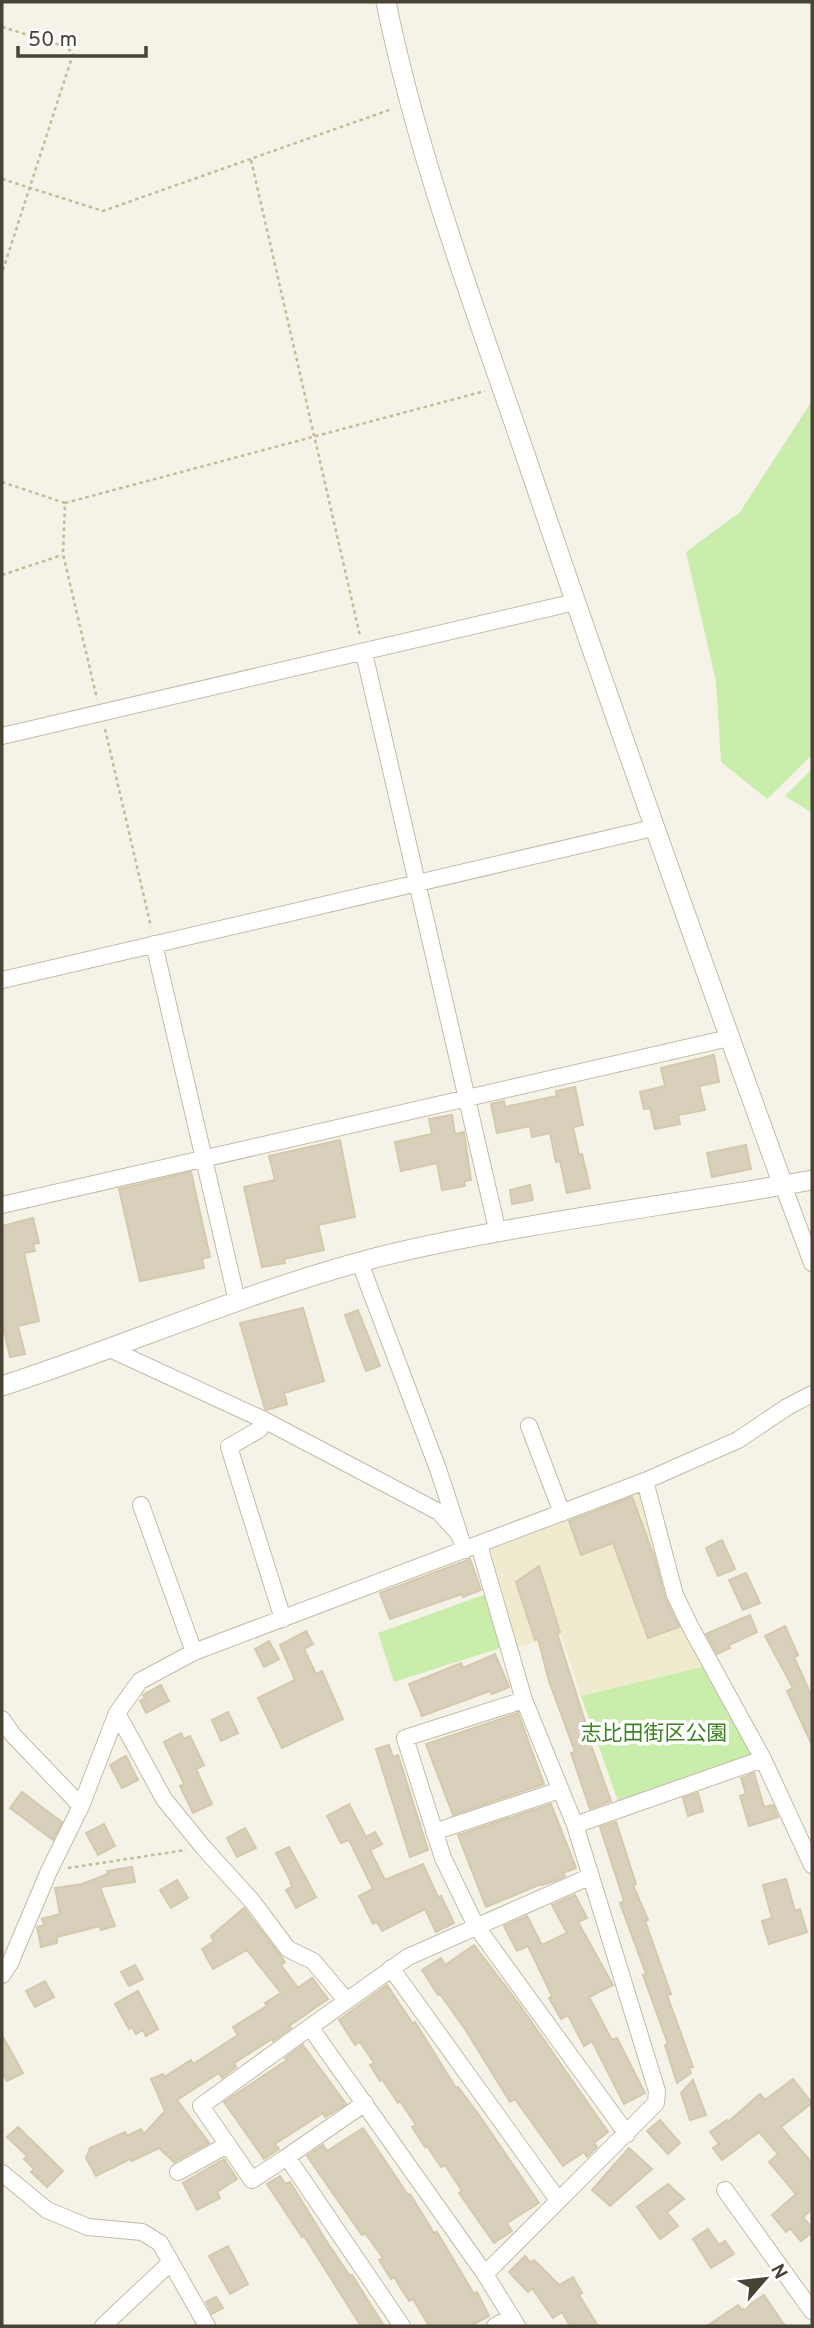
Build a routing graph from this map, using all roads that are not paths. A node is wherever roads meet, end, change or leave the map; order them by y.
1 (386, 2) edge
2 (575, 602) junction
3 (364, 653) junction
4 (2, 736) edge
5 (653, 828) junction
6 (417, 884) junction
7 (155, 944) junction
8 (2, 980) edge
9 (729, 1038) junction
10 (467, 1098) junction
11 (204, 1158) junction
12 (812, 1180) edge
13 (783, 1185) junction
14 (2, 1205) edge
15 (498, 1233) junction
16 (360, 1263) junction
17 (812, 1263) edge
18 (237, 1301) junction
19 (110, 1349) junction
20 (2, 1386) edge
21 (812, 1394) edge
22 (264, 1420) junction
23 (529, 1426) dead end
24 (645, 1481) junction
25 (141, 1505) dead end
26 (562, 1513) junction
27 (459, 1534) junction
28 (472, 1547) junction
29 (283, 1619) junction
30 (194, 1652) junction
31 (524, 1700) junction
32 (117, 1713) junction
33 (2, 1719) edge
34 (8, 1739) edge
35 (762, 1759) junction
36 (560, 1790) junction
37 (81, 1806) junction
38 (575, 1825) junction
39 (434, 1832) junction
40 (812, 1865) edge
41 (589, 1877) junction
42 (476, 1926) junction
43 (391, 1968) junction
44 (2, 1975) edge
45 (346, 2000) junction
46 (310, 2027) junction
47 (366, 2103) junction
48 (627, 2134) junction
49 (227, 2144) junction
50 (287, 2157) junction
51 (2, 2172) edge
52 (178, 2172) dead end
53 (725, 2190) dead end
54 (558, 2200) junction
55 (171, 2262) junction
56 (485, 2274) junction
57 (812, 2312) edge
58 (515, 2322) edge
59 (103, 2326) edge
60 (207, 2326) edge
61 (402, 2326) edge
62 (495, 2326) edge

1 - 2 street
2 - 3 street
2 - 5 street
3 - 4 street
3 - 6 street
5 - 6 street
5 - 9 street
6 - 7 street
6 - 10 street
7 - 8 street
7 - 11 street
9 - 10 street
9 - 13 street
10 - 11 street
10 - 15 street
11 - 14 street
11 - 18 street
12 - 13 street
13 - 15 street
13 - 17 street
15 - 16 street
16 - 18 street
16 - 27 street
18 - 19 street
19 - 20 street
19 - 22 street
21 - 24 street
22 - 27 street
22 - 29 street
23 - 26 street
24 - 26 street
24 - 35 street
25 - 30 street
26 - 28 street
27 - 28 street
28 - 29 street
28 - 31 street
29 - 30 street
30 - 32 street
31 - 36 street
31 - 39 street
32 - 37 street
32 - 45 street
33 - 34 street
34 - 37 street
35 - 38 street
35 - 40 street
36 - 38 street
36 - 39 street
37 - 44 street
38 - 41 street
39 - 42 street
41 - 42 street
41 - 48 street
42 - 43 street
42 - 48 street
43 - 45 street
43 - 54 street
45 - 46 street
46 - 47 street
46 - 49 street
47 - 50 street
47 - 56 street
48 - 54 street
49 - 50 street
49 - 52 street
50 - 61 street
51 - 55 street
53 - 57 street
54 - 56 street
55 - 59 street
55 - 60 street
56 - 58 street
58 - 62 street

